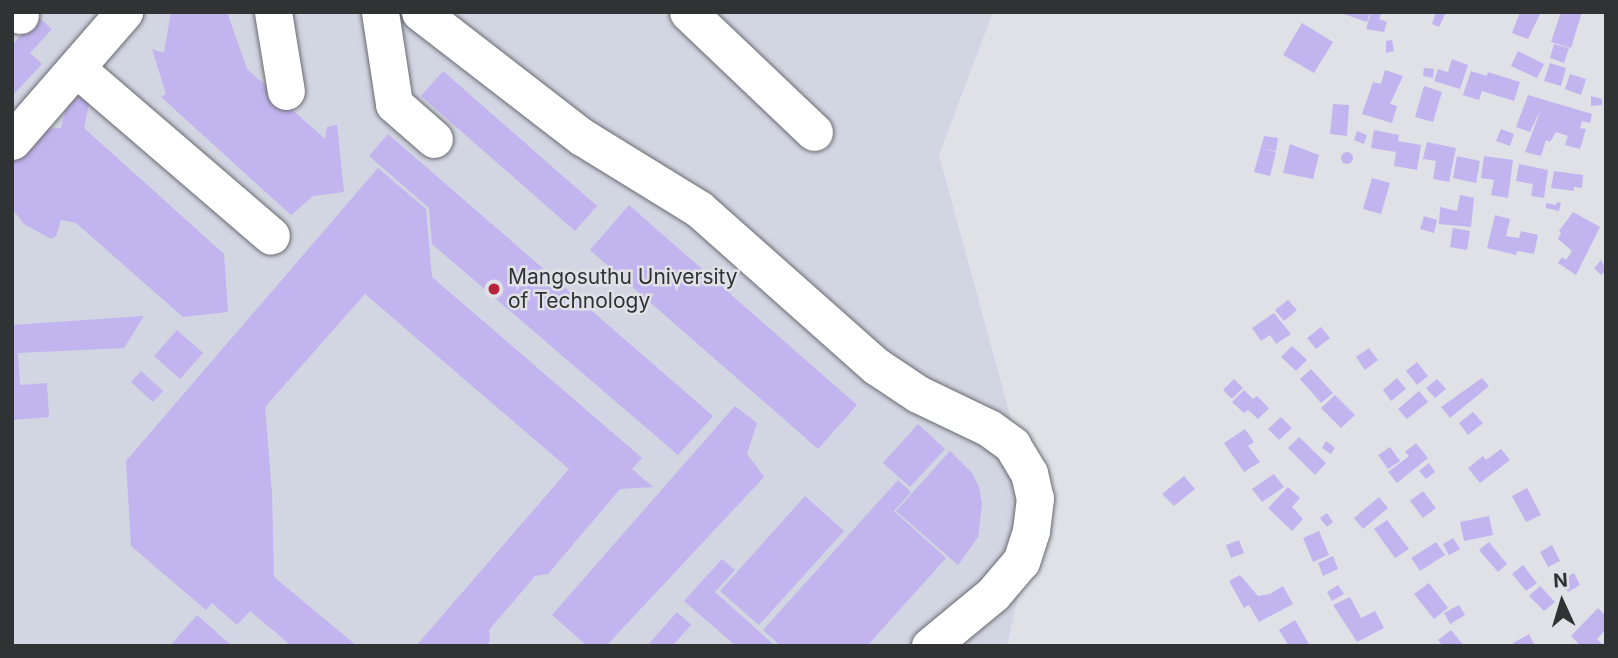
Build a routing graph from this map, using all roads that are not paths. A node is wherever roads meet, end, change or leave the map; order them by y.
1 (124, 12) edge
2 (273, 12) edge
3 (380, 12) edge
4 (420, 12) edge
5 (688, 12) edge
6 (76, 68) junction
7 (286, 91) dead end
8 (814, 132) dead end
9 (434, 139) dead end
10 (12, 141) edge
11 (271, 236) dead end
12 (930, 646) edge

1 - 6 street
2 - 7 street
3 - 9 street
4 - 12 street
5 - 8 street
6 - 10 street
6 - 11 street

